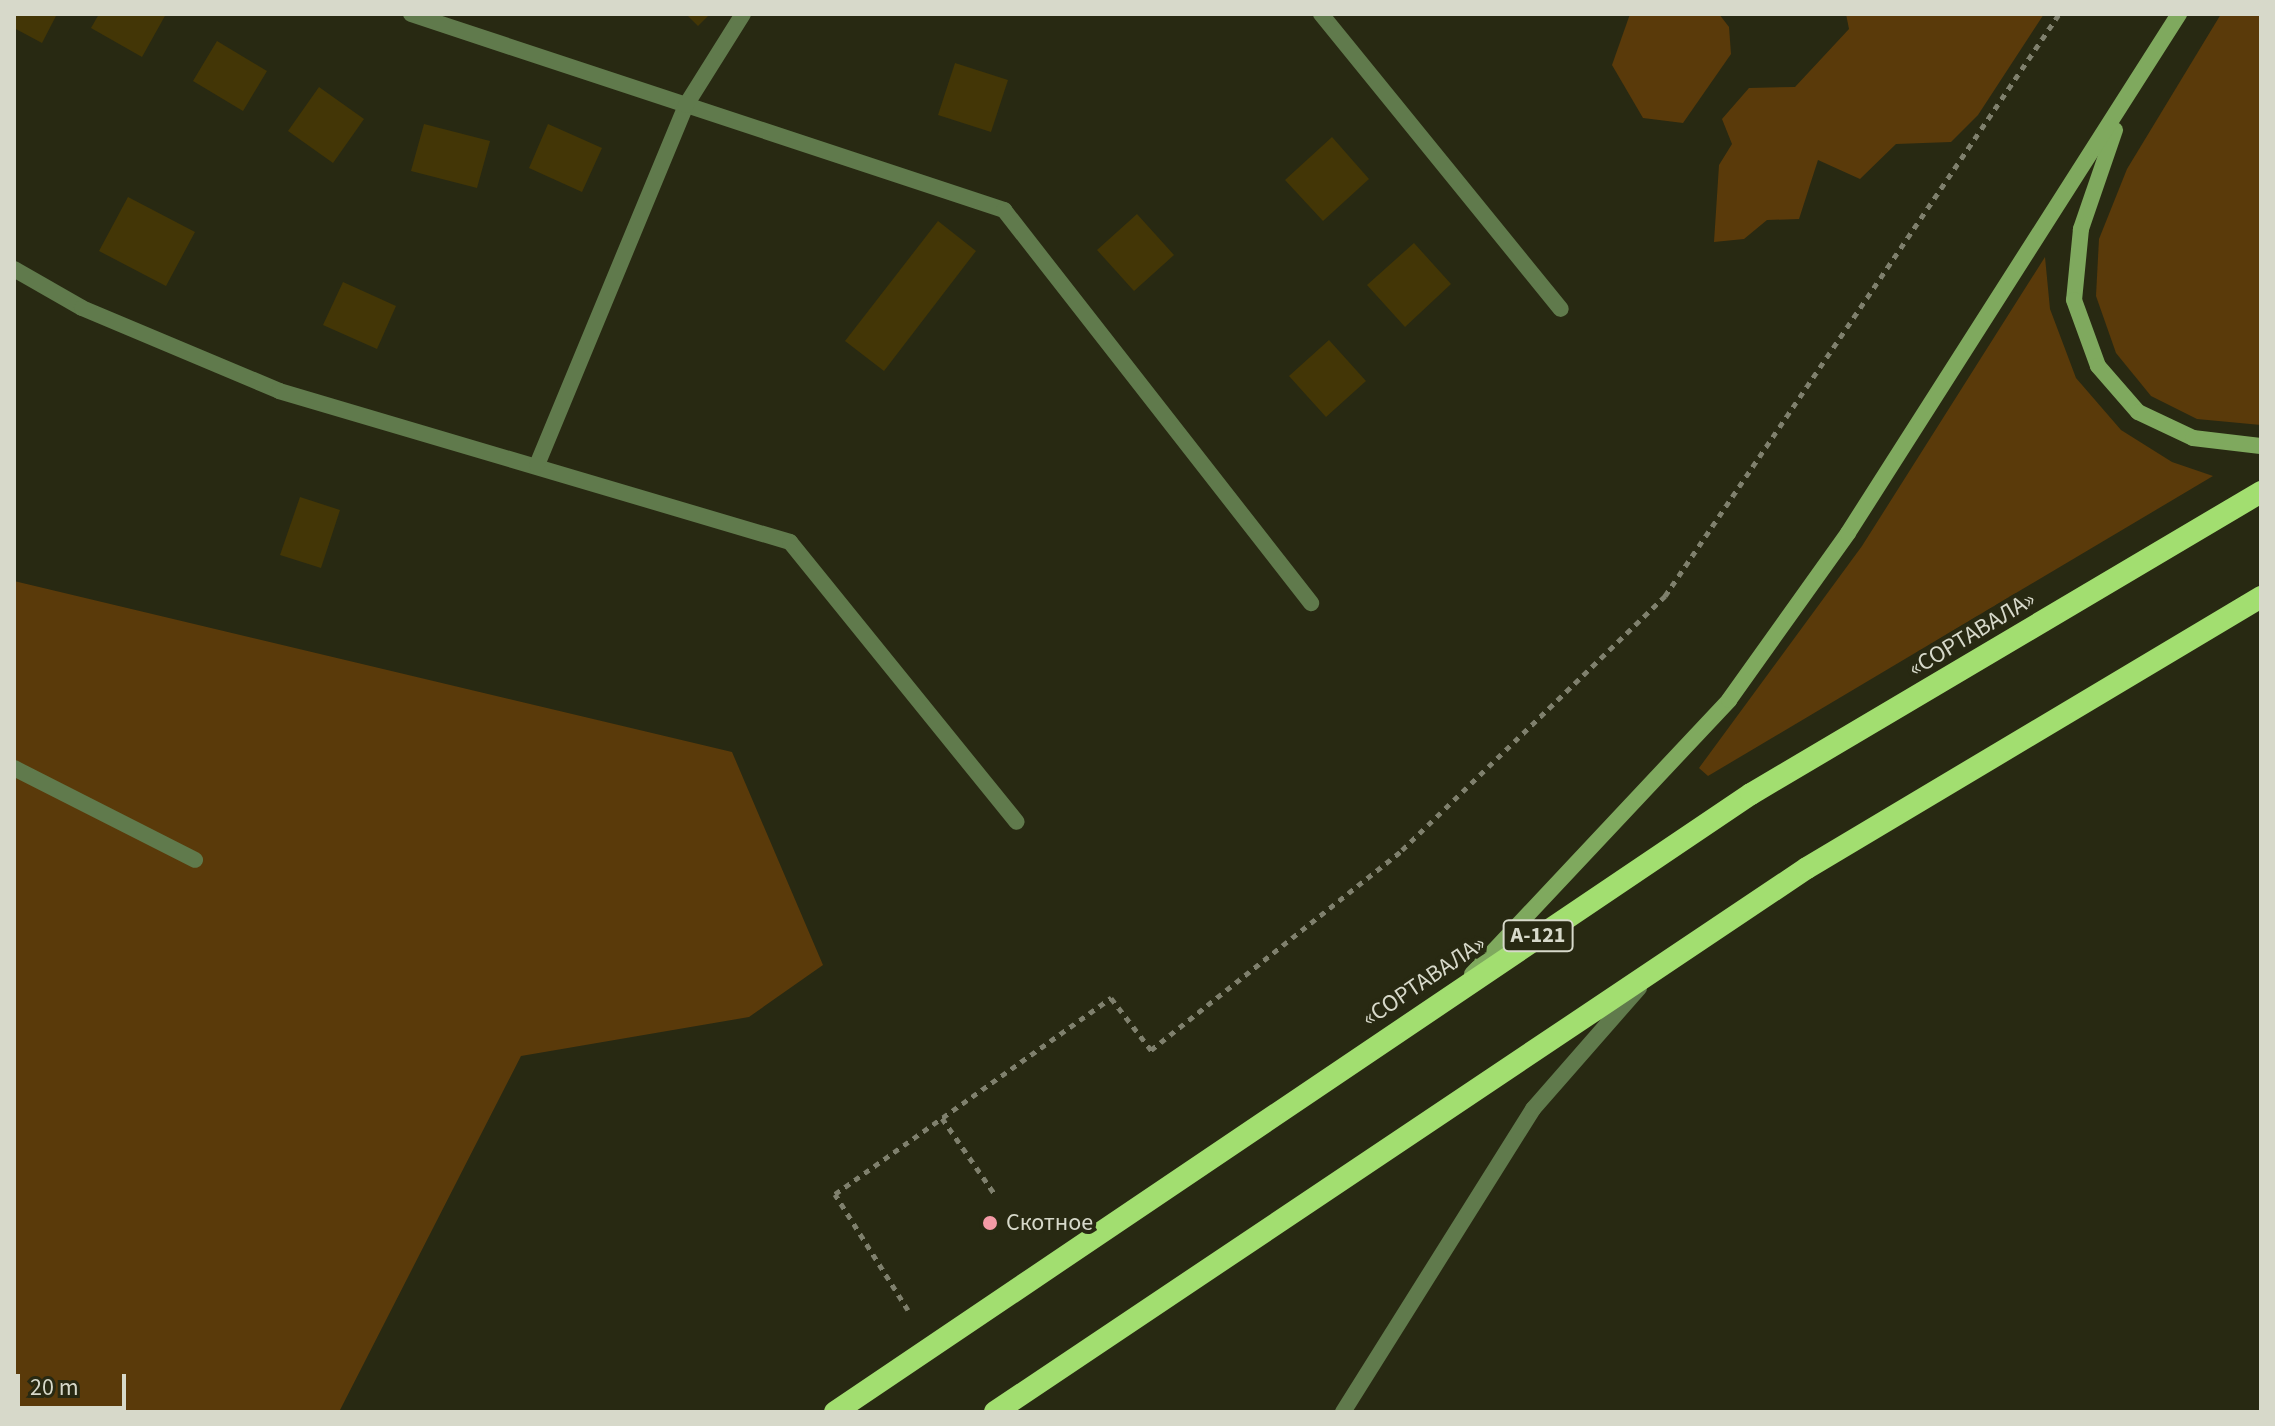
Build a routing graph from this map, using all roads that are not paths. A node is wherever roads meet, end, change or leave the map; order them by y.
1 (411, 14) edge
2 (743, 14) edge
3 (1321, 14) edge
4 (2179, 14) edge
5 (686, 105) junction
6 (2123, 106) junction
7 (14, 269) edge
8 (1561, 309) dead end
9 (2261, 446) edge
10 (537, 465) junction
11 (2261, 492) edge
12 (2261, 597) edge
13 (1311, 603) dead end
14 (14, 768) edge
15 (1017, 822) dead end
16 (195, 860) dead end
17 (1657, 967) junction
18 (1457, 990) junction
19 (835, 1412) edge
20 (995, 1412) edge
21 (1343, 1412) edge

1 - 5 street
2 - 5 street
3 - 8 street
4 - 6 main road
5 - 10 street
5 - 13 street
6 - 9 main road
6 - 18 main road
7 - 10 street
10 - 15 street
11 - 18 highway, «СОРТАВАЛА» / А-121
12 - 17 highway
14 - 16 street
17 - 20 highway
17 - 21 street
18 - 19 highway, «СОРТАВАЛА» / А-121

